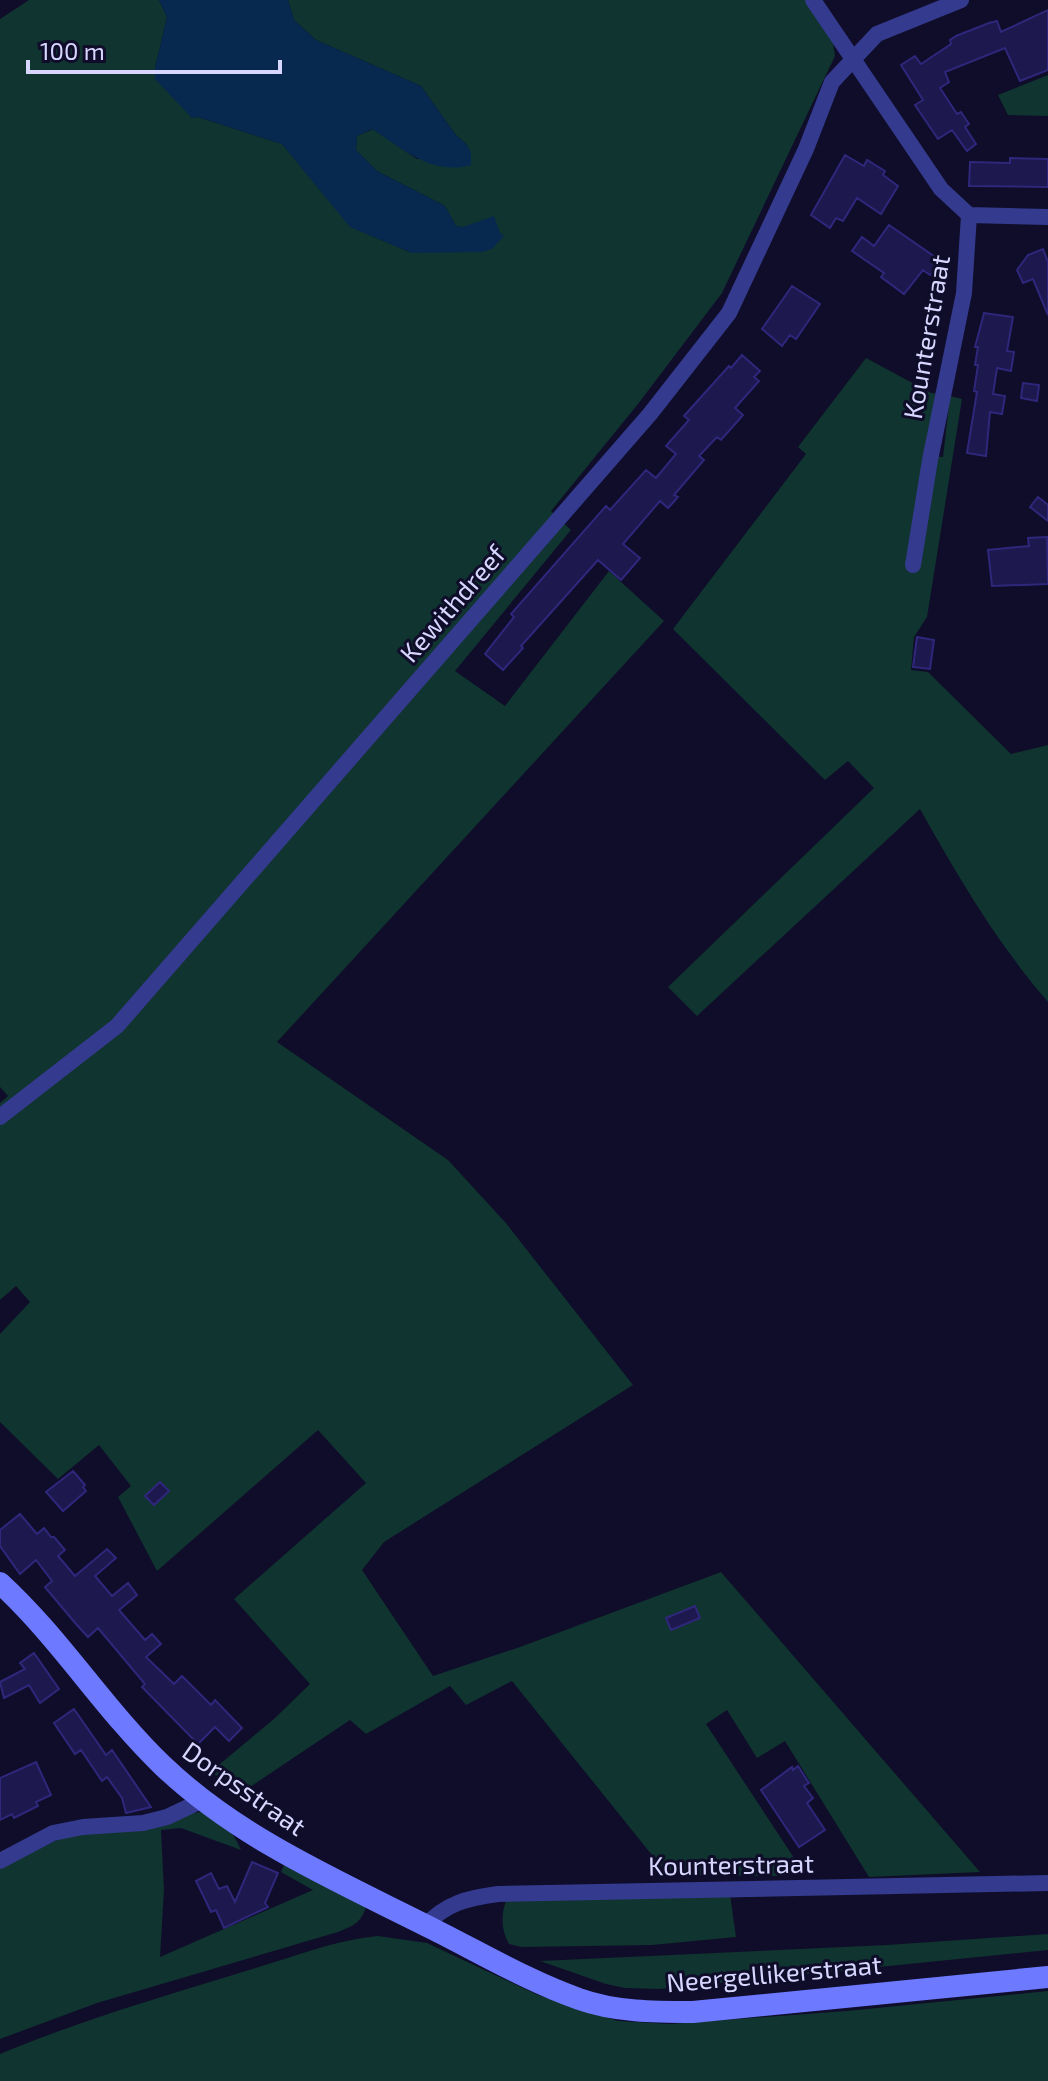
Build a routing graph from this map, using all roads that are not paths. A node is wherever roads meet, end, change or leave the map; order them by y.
1 (813, 0) edge
2 (961, 0) edge
3 (853, 57) junction
4 (969, 215) junction
5 (1048, 217) edge
6 (913, 565) dead end
7 (0, 1117) edge
8 (0, 1583) edge
9 (203, 1800) junction
10 (0, 1861) edge
11 (1048, 1883) edge
12 (425, 1926) junction
13 (1048, 1977) edge

1 - 3 street
2 - 3 street, Kewithdreef
3 - 4 street
3 - 7 street, Kewithdreef
4 - 5 street
4 - 6 street, Kounterstraat
8 - 9 street, Dorpsstraat
9 - 10 street
9 - 12 street, Dorpsstraat
11 - 12 street, Kounterstraat
12 - 13 street, Neergellikerstraat

